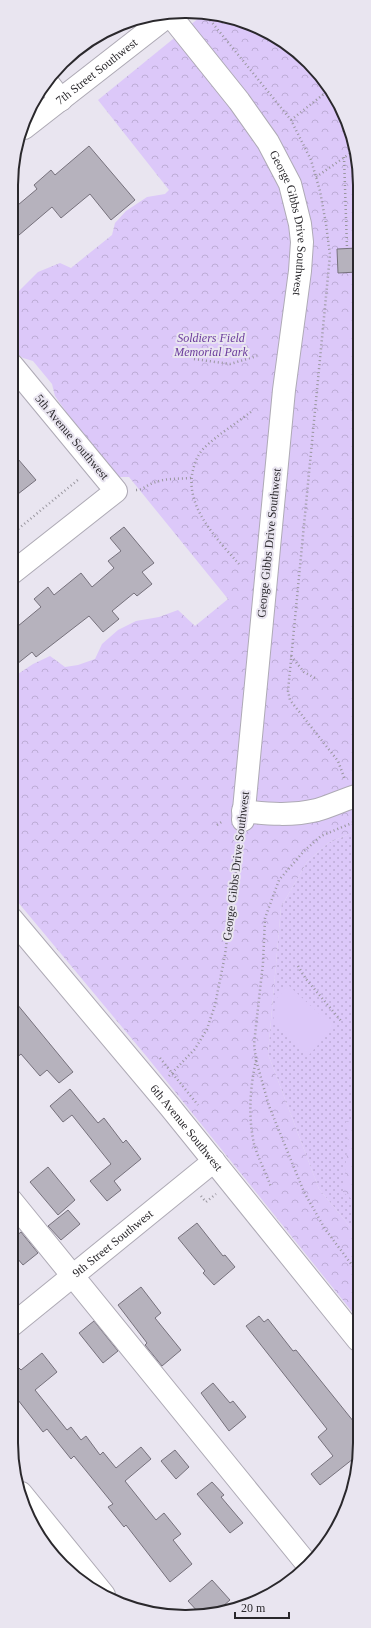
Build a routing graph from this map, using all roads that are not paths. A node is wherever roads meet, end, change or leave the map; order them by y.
1 (172, 18) edge
2 (163, 19) edge
3 (54, 91) edge
4 (32, 118) edge
5 (18, 372) edge
6 (18, 568) edge
7 (353, 796) edge
8 (18, 926) edge
9 (214, 1161) junction
10 (18, 1209) edge
11 (73, 1276) junction
12 (18, 1320) edge
13 (353, 1334) edge
14 (30, 1504) edge
15 (304, 1561) edge
16 (93, 1583) edge

1 - 7 street, George Gibbs Drive Southwest
2 - 3 street, 7th Street Southwest
3 - 4 street, 7th Street Southwest
5 - 6 street, 5th Avenue Southwest
8 - 9 street, 6th Avenue Southwest
9 - 11 street, 9th Street Southwest
9 - 13 street, 6th Avenue Southwest
10 - 11 street
11 - 12 street, 9th Street Southwest
11 - 15 street
14 - 16 street

